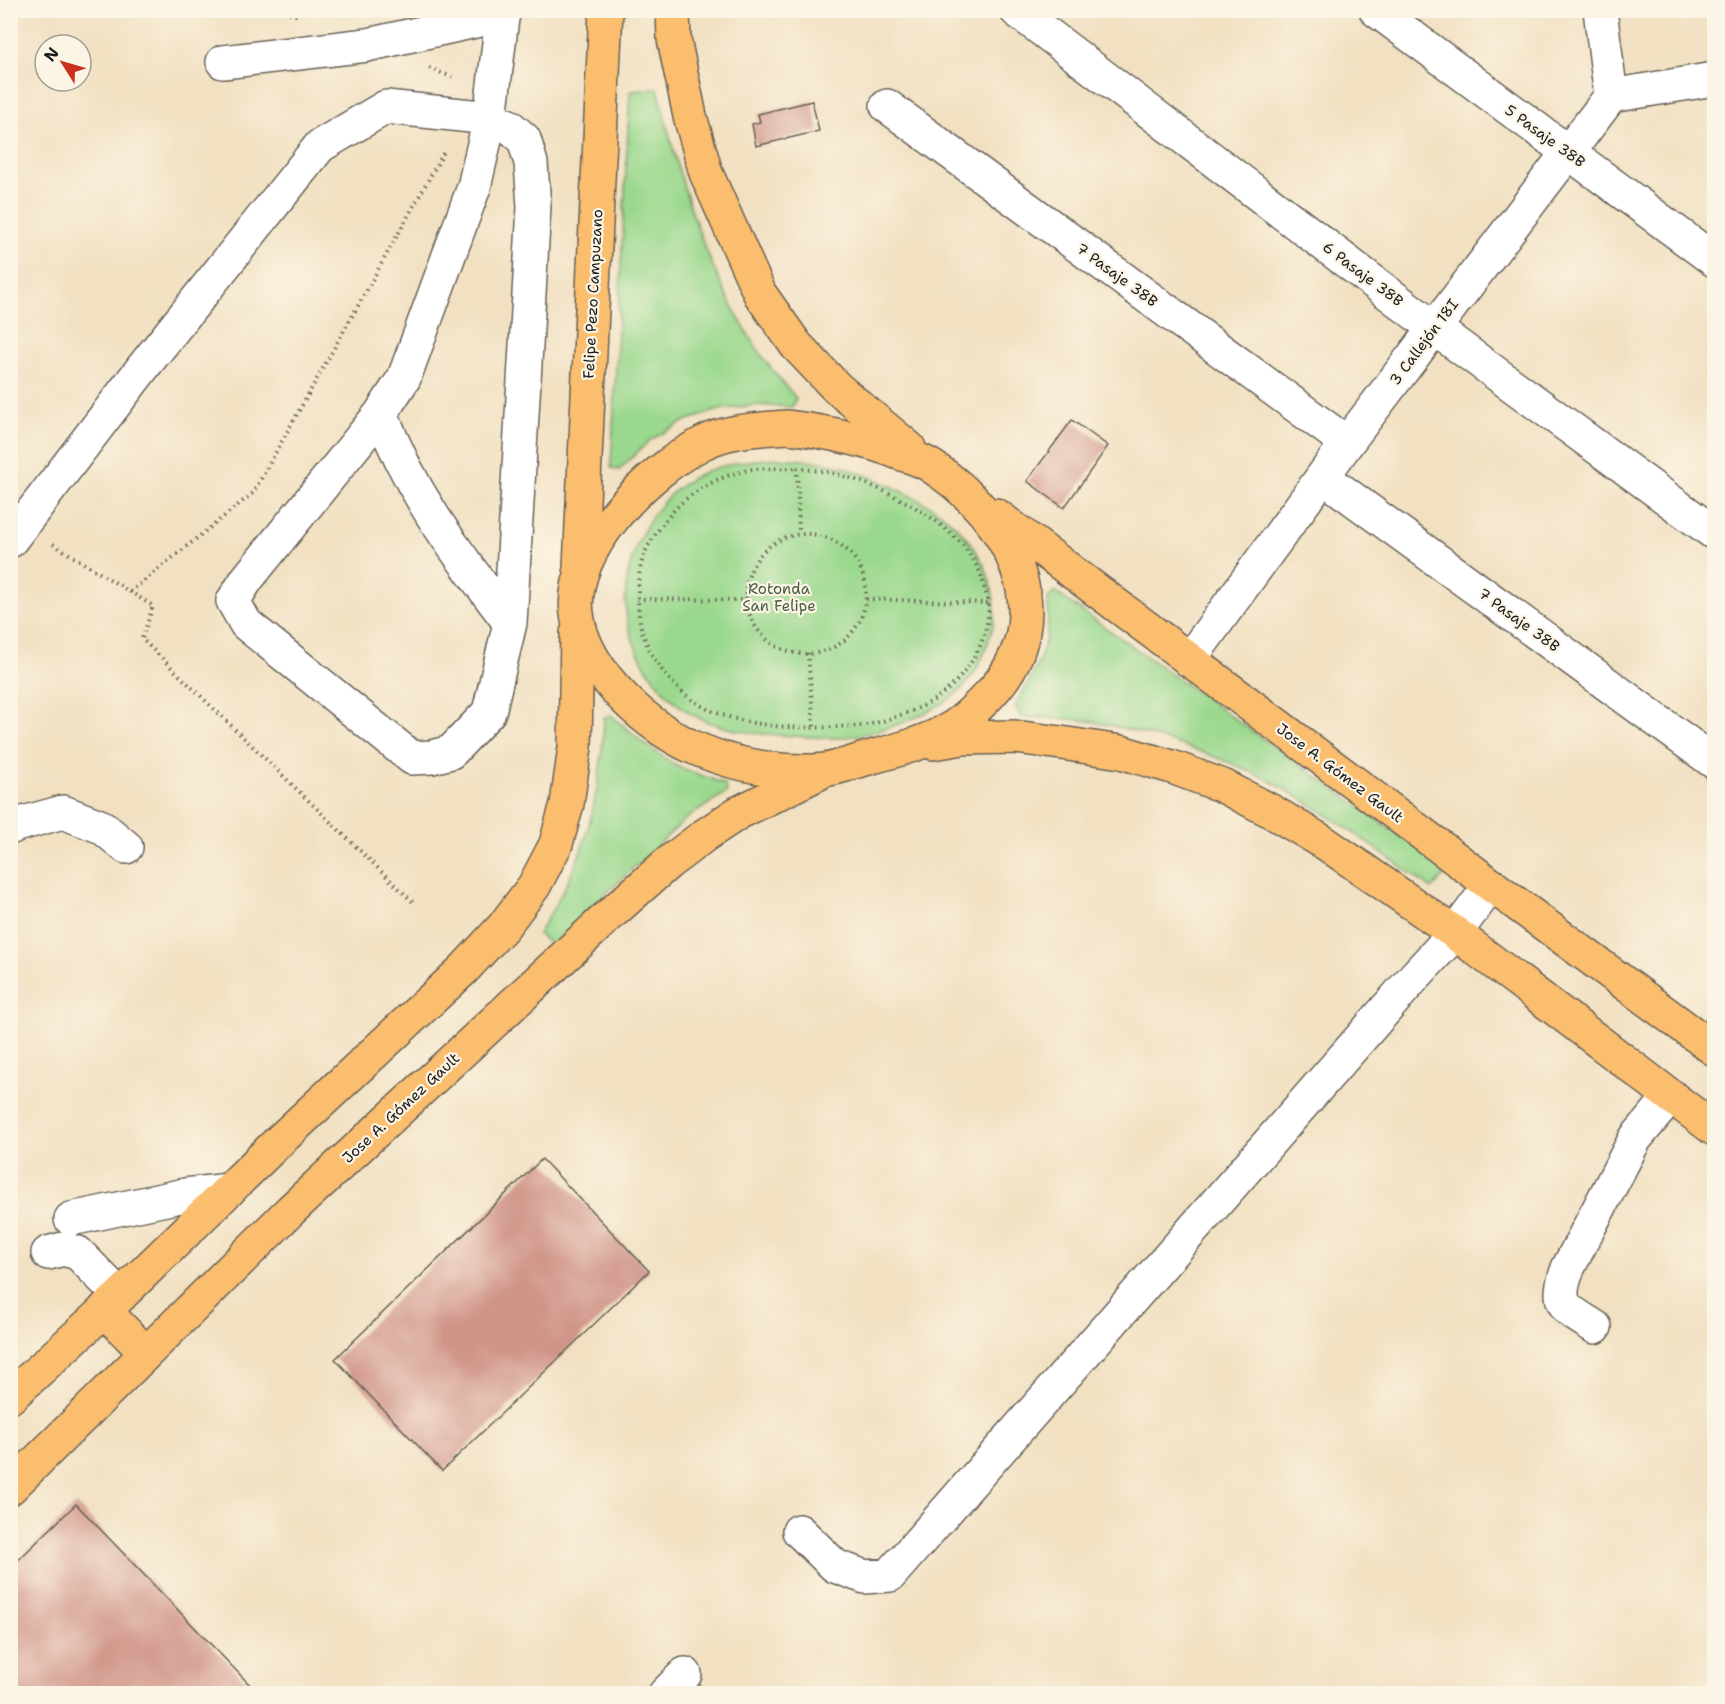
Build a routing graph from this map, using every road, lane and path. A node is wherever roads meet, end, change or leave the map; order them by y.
1 (606, 10) edge
2 (673, 10) edge
3 (1016, 10) edge
4 (1376, 10) edge
5 (1600, 10) edge
6 (503, 13) edge
7 (223, 62) dead end
8 (422, 66) dead end
9 (1714, 79) edge
10 (1611, 96) junction
11 (887, 106) dead end
12 (458, 114) junction
13 (490, 118) junction
14 (1568, 152) junction
15 (1714, 260) edge
16 (1434, 328) junction
17 (381, 413) junction
18 (1347, 443) junction
19 (928, 464) junction
20 (797, 468) junction
21 (1323, 477) junction
22 (968, 494) junction
23 (15, 525) edge
24 (1714, 533) edge
25 (799, 534) junction
26 (580, 578) junction
27 (130, 592) junction
28 (637, 599) junction
29 (866, 599) junction
30 (745, 600) junction
31 (988, 603) junction
32 (576, 614) junction
33 (510, 623) junction
34 (808, 654) junction
35 (1189, 660) junction
36 (814, 728) junction
37 (911, 746) junction
38 (1714, 762) edge
39 (825, 770) junction
40 (10, 828) edge
41 (126, 847) dead end
42 (1491, 885) junction
43 (415, 904) dead end
44 (1455, 933) junction
45 (1714, 1049) edge
46 (1671, 1096) junction
47 (1714, 1129) edge
48 (229, 1190) junction
49 (71, 1219) dead end
50 (48, 1253) dead end
51 (112, 1303) junction
52 (1595, 1327) dead end
53 (146, 1353) junction
54 (10, 1397) edge
55 (10, 1488) edge
56 (799, 1531) dead end

1 - 26 main road, Felipe Pezo Campuzano
2 - 19 main road
3 - 16 street, 6 Pasaje 38B
4 - 14 street, 5 Pasaje 38B
5 - 10 street
6 - 7 street
6 - 13 street
8 - 12 path
9 - 10 street
10 - 14 street, 3 Callejón 18I
11 - 18 street, 7 Pasaje 38B
12 - 13 street
12 - 23 street
12 - 27 path
13 - 17 street
13 - 33 street
14 - 15 street, 5 Pasaje 38B
14 - 16 street, 3 Callejón 18I
16 - 18 street, 3 Callejón 18I
16 - 24 street, 6 Pasaje 38B
17 - 33 street
17 - 33 street
18 - 21 street, 3 Callejón 18I
19 - 22 main road
19 - 26 main road
20 - 25 path
20 - 28 path
20 - 31 path
21 - 35 street, 3 Callejón 18I
21 - 38 street, 7 Pasaje 38B
22 - 35 main road, Jose A. Gómez Gault
22 - 37 main road
23 - 27 path
25 - 29 path
25 - 30 path
26 - 32 main road
27 - 43 path
28 - 30 path
28 - 36 path
29 - 31 path
29 - 34 path
30 - 34 path
31 - 36 path
32 - 39 main road
32 - 48 main road
34 - 36 path
35 - 42 main road, Jose A. Gómez Gault
37 - 39 main road
37 - 44 main road
39 - 53 main road, Jose A. Gómez Gault
40 - 41 street
42 - 44 street
42 - 45 main road, Jose A. Gómez Gault
44 - 46 main road
44 - 56 street
46 - 47 main road
46 - 52 street
48 - 49 street
48 - 51 main road
50 - 51 street
51 - 53 main road
51 - 54 main road
53 - 55 main road, Jose A. Gómez Gault

